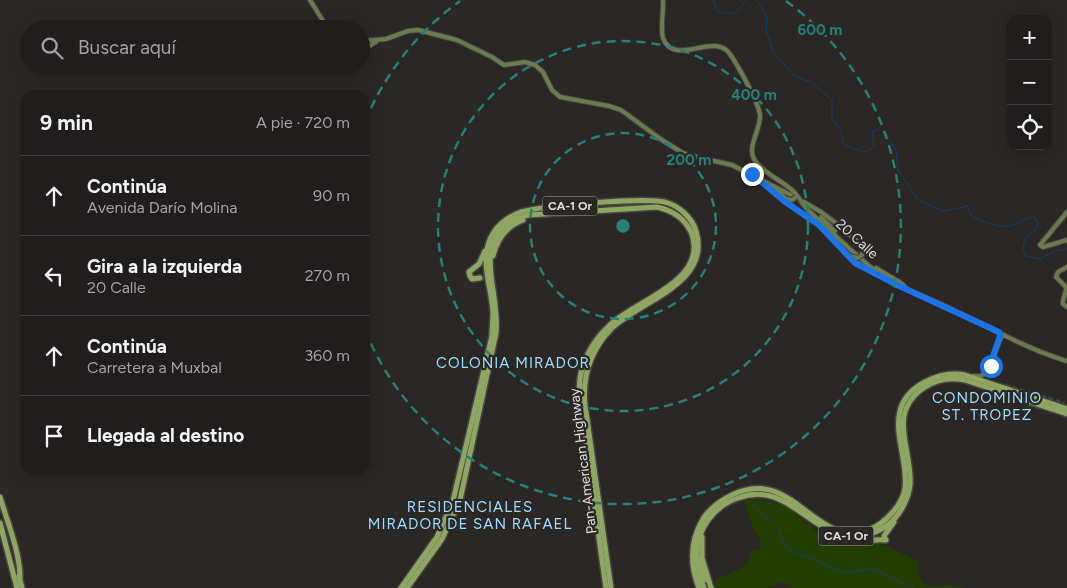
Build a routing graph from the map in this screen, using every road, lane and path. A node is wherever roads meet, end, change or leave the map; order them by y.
1 (310, 0) edge
2 (663, 0) edge
3 (322, 20) edge
4 (370, 41) edge
5 (378, 41) junction
6 (370, 46) edge
7 (752, 174) junction
8 (772, 184) junction
9 (793, 195) junction
10 (802, 201) junction
11 (1067, 212) edge
12 (550, 213) junction
13 (815, 213) tunnel mouth
14 (819, 225) junction
15 (1067, 240) edge
16 (487, 248) junction
17 (492, 263) dead end
18 (1067, 267) edge
19 (884, 277) junction
20 (480, 278) dead end
21 (906, 289) junction
22 (1067, 306) edge
23 (999, 332) junction
24 (1004, 335) junction
25 (1067, 361) edge
26 (988, 371) junction
27 (965, 375) junction
28 (995, 385) junction
29 (1066, 406) edge
30 (1048, 410) tunnel mouth
31 (1067, 415) edge
32 (466, 444) junction
33 (469, 462) junction
34 (460, 470) junction
35 (462, 491) junction
36 (0, 497) edge
37 (0, 508) edge
38 (899, 513) junction
39 (0, 523) edge
40 (704, 528) junction
41 (0, 535) edge
42 (842, 536) junction
43 (697, 550) junction
44 (10, 552) junction
45 (20, 577) junction
46 (706, 580) dead end
47 (17, 586) edge
48 (22, 588) edge
49 (401, 588) edge
50 (407, 588) edge
51 (606, 588) edge
52 (611, 588) edge
53 (698, 588) edge
54 (704, 588) edge
55 (711, 588) edge

1 - 3 main road
2 - 9 main road
4 - 5 main road
5 - 6 main road
5 - 7 main road
7 - 8 main road
7 - 14 main road
8 - 9 main road
8 - 9 main road, bridge
9 - 10 main road, 20 Calle
10 - 14 main road, bridge
10 - 19 main road, 20 Calle
11 - 15 main road
12 - 17 highway
12 - 33 highway, Pan-American Highway / CA-1 Or
12 - 51 highway, Pan-American Highway / CA-1 Or
13 - 21 main road
14 - 19 main road
16 - 20 highway
16 - 32 highway, Pan-American Highway / CA-1 Or
16 - 52 highway, Pan-American Highway / CA-1 Or
18 - 22 main road
19 - 21 main road, 20 Calle
21 - 23 main road, 20 Calle
23 - 24 main road, 20 Calle
23 - 26 main road
24 - 25 main road, 20 Calle
24 - 26 main road
26 - 27 main road
26 - 28 main road
27 - 28 highway, CA-1 Or
27 - 53 highway, CA-1 Or
28 - 29 highway, CA-1 Or
30 - 31 highway
31 - 38 highway, CA-1 Or
32 - 33 highway
32 - 34 highway, Pan-American Highway / CA-1 Or
33 - 35 highway, Pan-American Highway / CA-1 Or
34 - 35 highway
34 - 49 highway, Pan-American Highway / CA-1 Or
35 - 50 highway, Pan-American Highway / CA-1 Or
36 - 45 highway
37 - 44 highway
38 - 42 highway, CA-1 Or
38 - 42 highway
39 - 44 highway
40 - 42 highway, CA-1 Or
40 - 43 highway, CA-1 Or
40 - 55 highway
41 - 47 highway
43 - 46 highway
43 - 54 highway, CA-1 Or
44 - 45 highway
44 - 47 highway
45 - 48 highway

